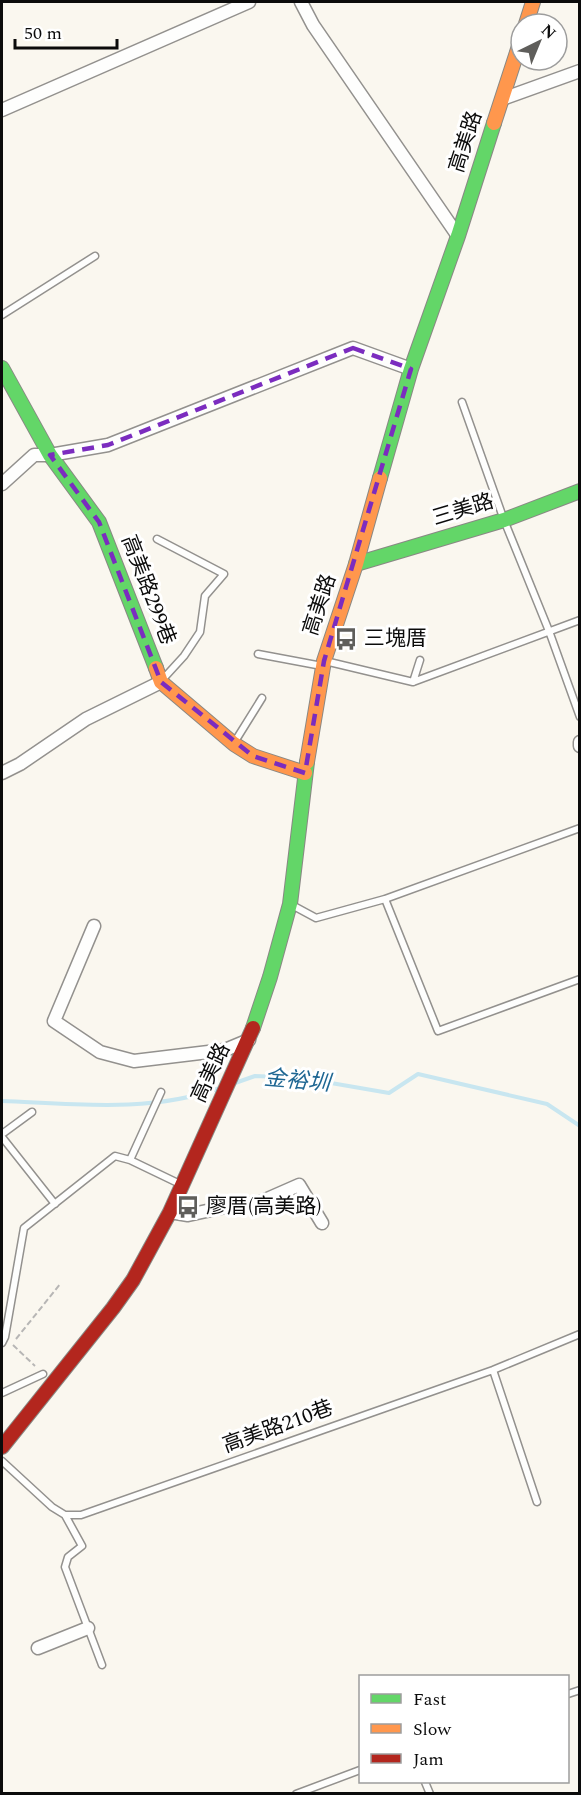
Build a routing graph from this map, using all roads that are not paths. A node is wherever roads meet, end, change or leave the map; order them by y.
1 (249, 2) edge
2 (300, 2) edge
3 (511, 72) edge
4 (579, 72) edge
5 (502, 99) junction
6 (2, 110) edge
7 (458, 236) junction
8 (95, 256) dead end
9 (2, 315) edge
10 (2, 368) edge
11 (411, 369) junction
12 (462, 402) dead end
13 (50, 455) junction
14 (2, 484) edge
15 (579, 491) edge
16 (504, 520) junction
17 (157, 539) dead end
18 (356, 564) junction
19 (579, 621) edge
20 (549, 631) junction
21 (258, 654) dead end
22 (420, 660) dead end
23 (324, 663) junction
24 (161, 681) junction
25 (413, 682) junction
26 (262, 698) dead end
27 (579, 717) edge
28 (234, 744) junction
29 (2, 772) edge
30 (305, 773) junction
31 (579, 828) edge
32 (385, 899) junction
33 (290, 904) junction
34 (94, 926) dead end
35 (579, 979) edge
36 (249, 1040) junction
37 (161, 1092) dead end
38 (32, 1112) dead end
39 (2, 1136) edge
40 (130, 1160) junction
41 (183, 1185) junction
42 (55, 1204) junction
43 (170, 1212) junction
44 (322, 1223) dead end
45 (579, 1334) edge
46 (2, 1342) edge
47 (493, 1370) junction
48 (43, 1374) road end
49 (2, 1393) edge
50 (2, 1447) edge
51 (2, 1461) edge
52 (537, 1502) dead end
53 (66, 1515) junction
54 (88, 1628) junction
55 (38, 1648) dead end
56 (102, 1665) dead end
57 (359, 1770) edge
58 (296, 1794) edge

1 - 6 street
2 - 7 street
3 - 5 street, 高美路
4 - 5 street
5 - 7 street, 高美路
7 - 11 street, 高美路
8 - 9 lane
10 - 13 street, 高美路299巷
11 - 13 street
11 - 18 street, 高美路
12 - 16 lane
13 - 14 street
13 - 24 street, 高美路299巷
15 - 16 street, 三美路
16 - 18 street, 三美路
16 - 20 lane
17 - 24 lane
18 - 23 street, 高美路
19 - 20 lane
20 - 25 lane
20 - 27 lane
21 - 23 lane
22 - 25 lane
23 - 25 lane
23 - 30 street, 高美路
24 - 28 street, 高美路299巷
24 - 29 street
26 - 28 lane
28 - 30 street, 高美路299巷
30 - 33 street, 高美路
31 - 32 lane
32 - 33 lane
32 - 35 lane
33 - 36 street, 高美路
34 - 36 street
36 - 41 street, 高美路
37 - 40 lane
38 - 39 lane
39 - 42 lane
40 - 41 lane
40 - 42 lane
41 - 43 street, 高美路
42 - 46 lane
43 - 44 street
43 - 50 street, 高美路
45 - 47 lane, 高美路210巷
47 - 52 lane
47 - 53 lane, 高美路210巷
48 - 49 lane
51 - 53 lane
53 - 54 lane
54 - 55 street
54 - 56 lane
57 - 58 lane

